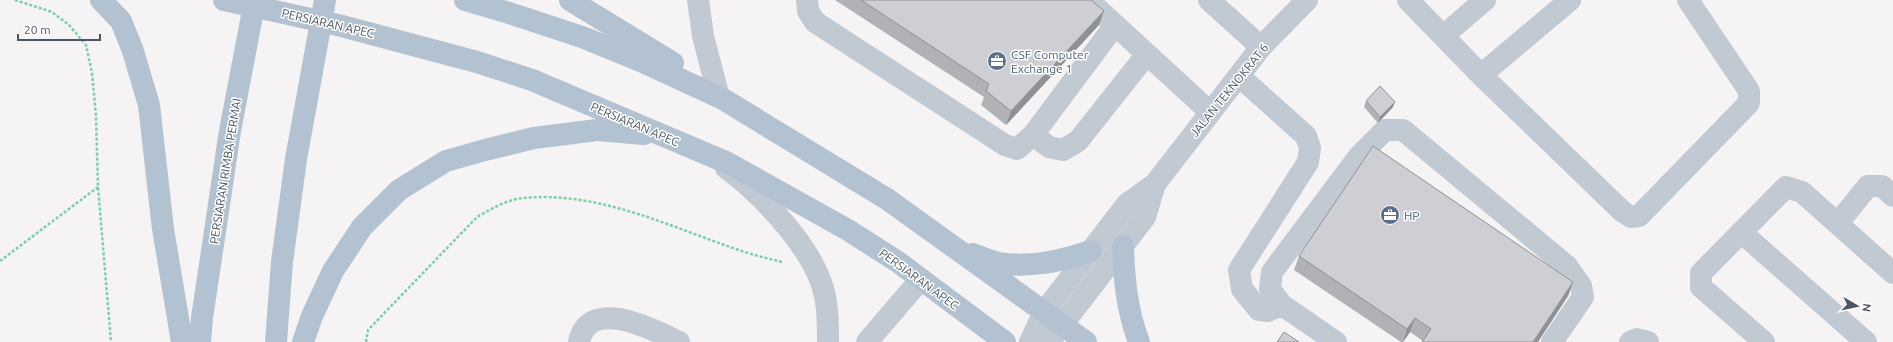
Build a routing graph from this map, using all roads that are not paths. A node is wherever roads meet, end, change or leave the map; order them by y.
1 (101, 0) edge
2 (224, 0) edge
3 (325, 0) edge
4 (465, 0) edge
5 (570, 0) edge
6 (698, 0) edge
7 (807, 0) edge
8 (1088, 0) edge
9 (1209, 0) edge
10 (1307, 0) edge
11 (1408, 0) edge
12 (1485, 0) edge
13 (1570, 0) edge
14 (1688, 0) edge
15 (255, 3) edge
16 (321, 22) junction
17 (1115, 25) junction
18 (1443, 36) junction
19 (1262, 47) junction
20 (1147, 54) junction
21 (1481, 75) junction
22 (1239, 76) junction
23 (717, 90) junction
24 (1210, 112) junction
25 (661, 135) junction
26 (1033, 135) junction
27 (786, 138) junction
28 (707, 154) junction
29 (1155, 184) junction
30 (1893, 196) edge
31 (1838, 223) junction
32 (1742, 233) junction
33 (951, 246) junction
34 (1123, 246) junction
35 (1091, 251) junction
36 (1893, 273) edge
37 (921, 279) junction
38 (1282, 305) junction
39 (1044, 312) junction
40 (1055, 334) edge
41 (182, 342) edge
42 (200, 342) edge
43 (276, 342) edge
44 (303, 342) edge
45 (579, 342) edge
46 (679, 342) edge
47 (828, 342) edge
48 (866, 342) edge
49 (1005, 342) edge
50 (1030, 342) edge
51 (1086, 342) edge
52 (1140, 342) edge
53 (1336, 342) edge
54 (1552, 342) edge
55 (1630, 342) edge
56 (1648, 342) edge
57 (1764, 342) edge
58 (1866, 342) edge

1 - 41 main road
2 - 15 main road, PERSIARAN APEC
3 - 16 main road
4 - 27 main road
5 - 23 main road
6 - 23 street
7 - 26 street
8 - 17 street
9 - 19 street
10 - 19 street, JALAN TEKNOKRAT 6
11 - 18 street
12 - 18 street
13 - 21 street
14 - 21 street
15 - 16 main road, PERSIARAN APEC
15 - 42 main road, PERSIARAN RIMBA PERMAI
16 - 25 main road, PERSIARAN APEC
16 - 43 main road
17 - 20 street
17 - 26 street
18 - 21 street
19 - 22 street, JALAN TEKNOKRAT 6
20 - 24 street
20 - 26 street
22 - 24 street, JALAN TEKNOKRAT 6
22 - 38 street
23 - 27 main road
24 - 29 street, JALAN TEKNOKRAT 6
25 - 28 main road, PERSIARAN APEC
25 - 44 main road
27 - 33 main road
28 - 37 main road, PERSIARAN APEC
28 - 47 street
29 - 34 street, JALAN TEKNOKRAT 6
29 - 35 street, JALAN TEKNOKRAT 6
30 - 31 street
31 - 32 street
31 - 36 street
32 - 57 street
32 - 58 street
33 - 35 main road
33 - 39 main road
34 - 40 street, JALAN TEKNOKRAT 6
34 - 52 main road
35 - 39 street, JALAN TEKNOKRAT 6
37 - 48 street
37 - 49 main road, PERSIARAN APEC
38 - 53 street
38 - 54 street
39 - 40 main road
39 - 50 street, JALAN TEKNOKRAT 6
40 - 51 main road
45 - 46 street
55 - 56 street

